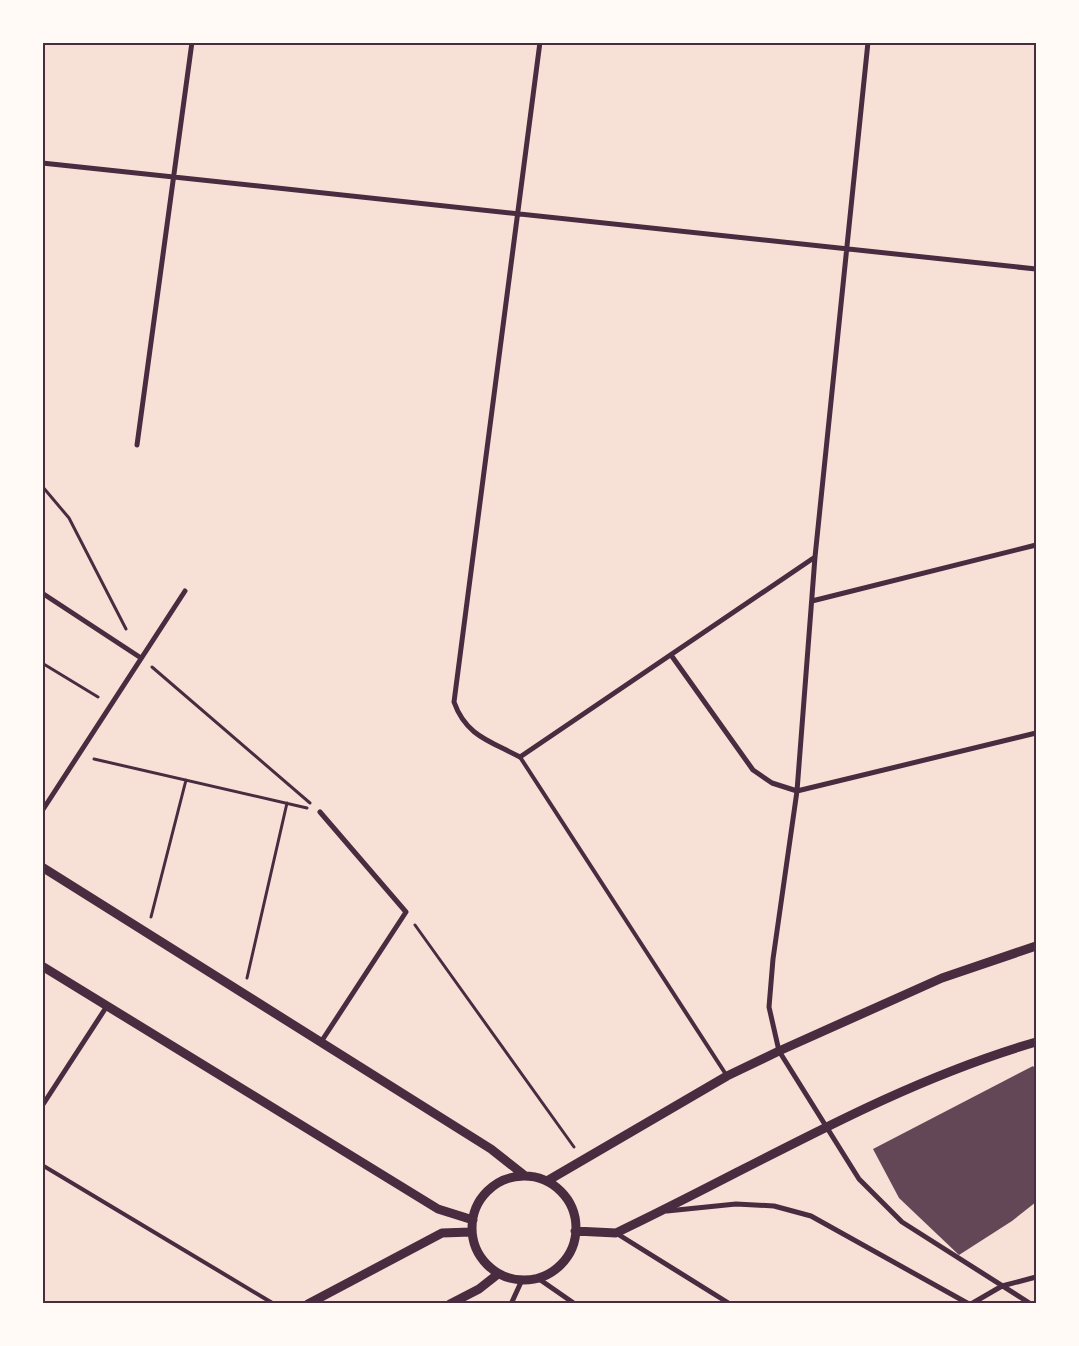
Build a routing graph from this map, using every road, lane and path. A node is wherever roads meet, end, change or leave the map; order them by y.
1 (192, 42) edge
2 (540, 42) edge
3 (868, 42) edge
4 (42, 163) edge
5 (174, 177) junction
6 (518, 215) junction
7 (846, 249) junction
8 (1036, 269) edge
9 (137, 445) dead end
10 (42, 486) edge
11 (1036, 545) edge
12 (815, 557) junction
13 (185, 591) dead end
14 (42, 593) edge
15 (812, 601) junction
16 (128, 632) dead end
17 (671, 655) junction
18 (141, 658) junction
19 (42, 663) edge
20 (111, 705) junction
21 (1036, 733) edge
22 (79, 755) junction
23 (520, 757) junction
24 (186, 780) junction
25 (797, 790) junction
26 (286, 803) junction
27 (42, 811) edge
28 (320, 812) junction
29 (42, 867) edge
30 (406, 912) junction
31 (147, 933) junction
32 (1036, 946) edge
33 (42, 966) edge
34 (244, 994) junction
35 (107, 1006) junction
36 (321, 1042) junction
37 (1036, 1042) edge
38 (779, 1051) junction
39 (726, 1076) junction
40 (42, 1106) edge
41 (827, 1127) junction
42 (583, 1160) junction
43 (42, 1165) edge
44 (524, 1176) junction
45 (547, 1181) junction
46 (662, 1211) junction
47 (473, 1220) junction
48 (576, 1231) junction
49 (471, 1232) junction
50 (616, 1233) junction
51 (498, 1274) junction
52 (1036, 1277) edge
53 (539, 1279) junction
54 (522, 1280) junction
55 (1002, 1286) junction
56 (274, 1304) edge
57 (308, 1304) edge
58 (450, 1304) edge
59 (511, 1304) edge
60 (576, 1304) edge
61 (730, 1304) edge
62 (970, 1304) edge
63 (1032, 1304) edge

1 - 5 street
2 - 6 street
3 - 7 street
4 - 5 street
5 - 6 street
5 - 9 street
6 - 7 street
6 - 23 street
7 - 8 street
7 - 12 street
10 - 16 path
11 - 15 street
12 - 15 street
12 - 17 street
13 - 18 street
14 - 18 street
15 - 25 street
17 - 23 street
17 - 25 street
18 - 20 street
18 - 28 path
19 - 20 path
20 - 22 street
21 - 25 street
22 - 24 path
22 - 27 street
23 - 39 lane
24 - 26 path
24 - 31 path
25 - 38 street
26 - 28 path
26 - 34 path
28 - 30 street
29 - 31 street
30 - 36 street
30 - 42 path
31 - 34 street
32 - 38 street
33 - 35 street
34 - 36 street
35 - 40 street
35 - 47 street
36 - 44 street
37 - 41 street
38 - 39 street
38 - 41 street
39 - 42 street
41 - 46 street
41 - 55 street
42 - 45 street
43 - 56 lane
44 - 45 street
44 - 47 street
45 - 48 street
46 - 50 street
46 - 62 street
47 - 49 street
48 - 50 street
48 - 53 street
49 - 51 street
49 - 57 street
50 - 61 street
51 - 54 street
51 - 58 street
52 - 55 street
53 - 54 street
53 - 60 street
54 - 59 street
55 - 62 street
55 - 63 street

